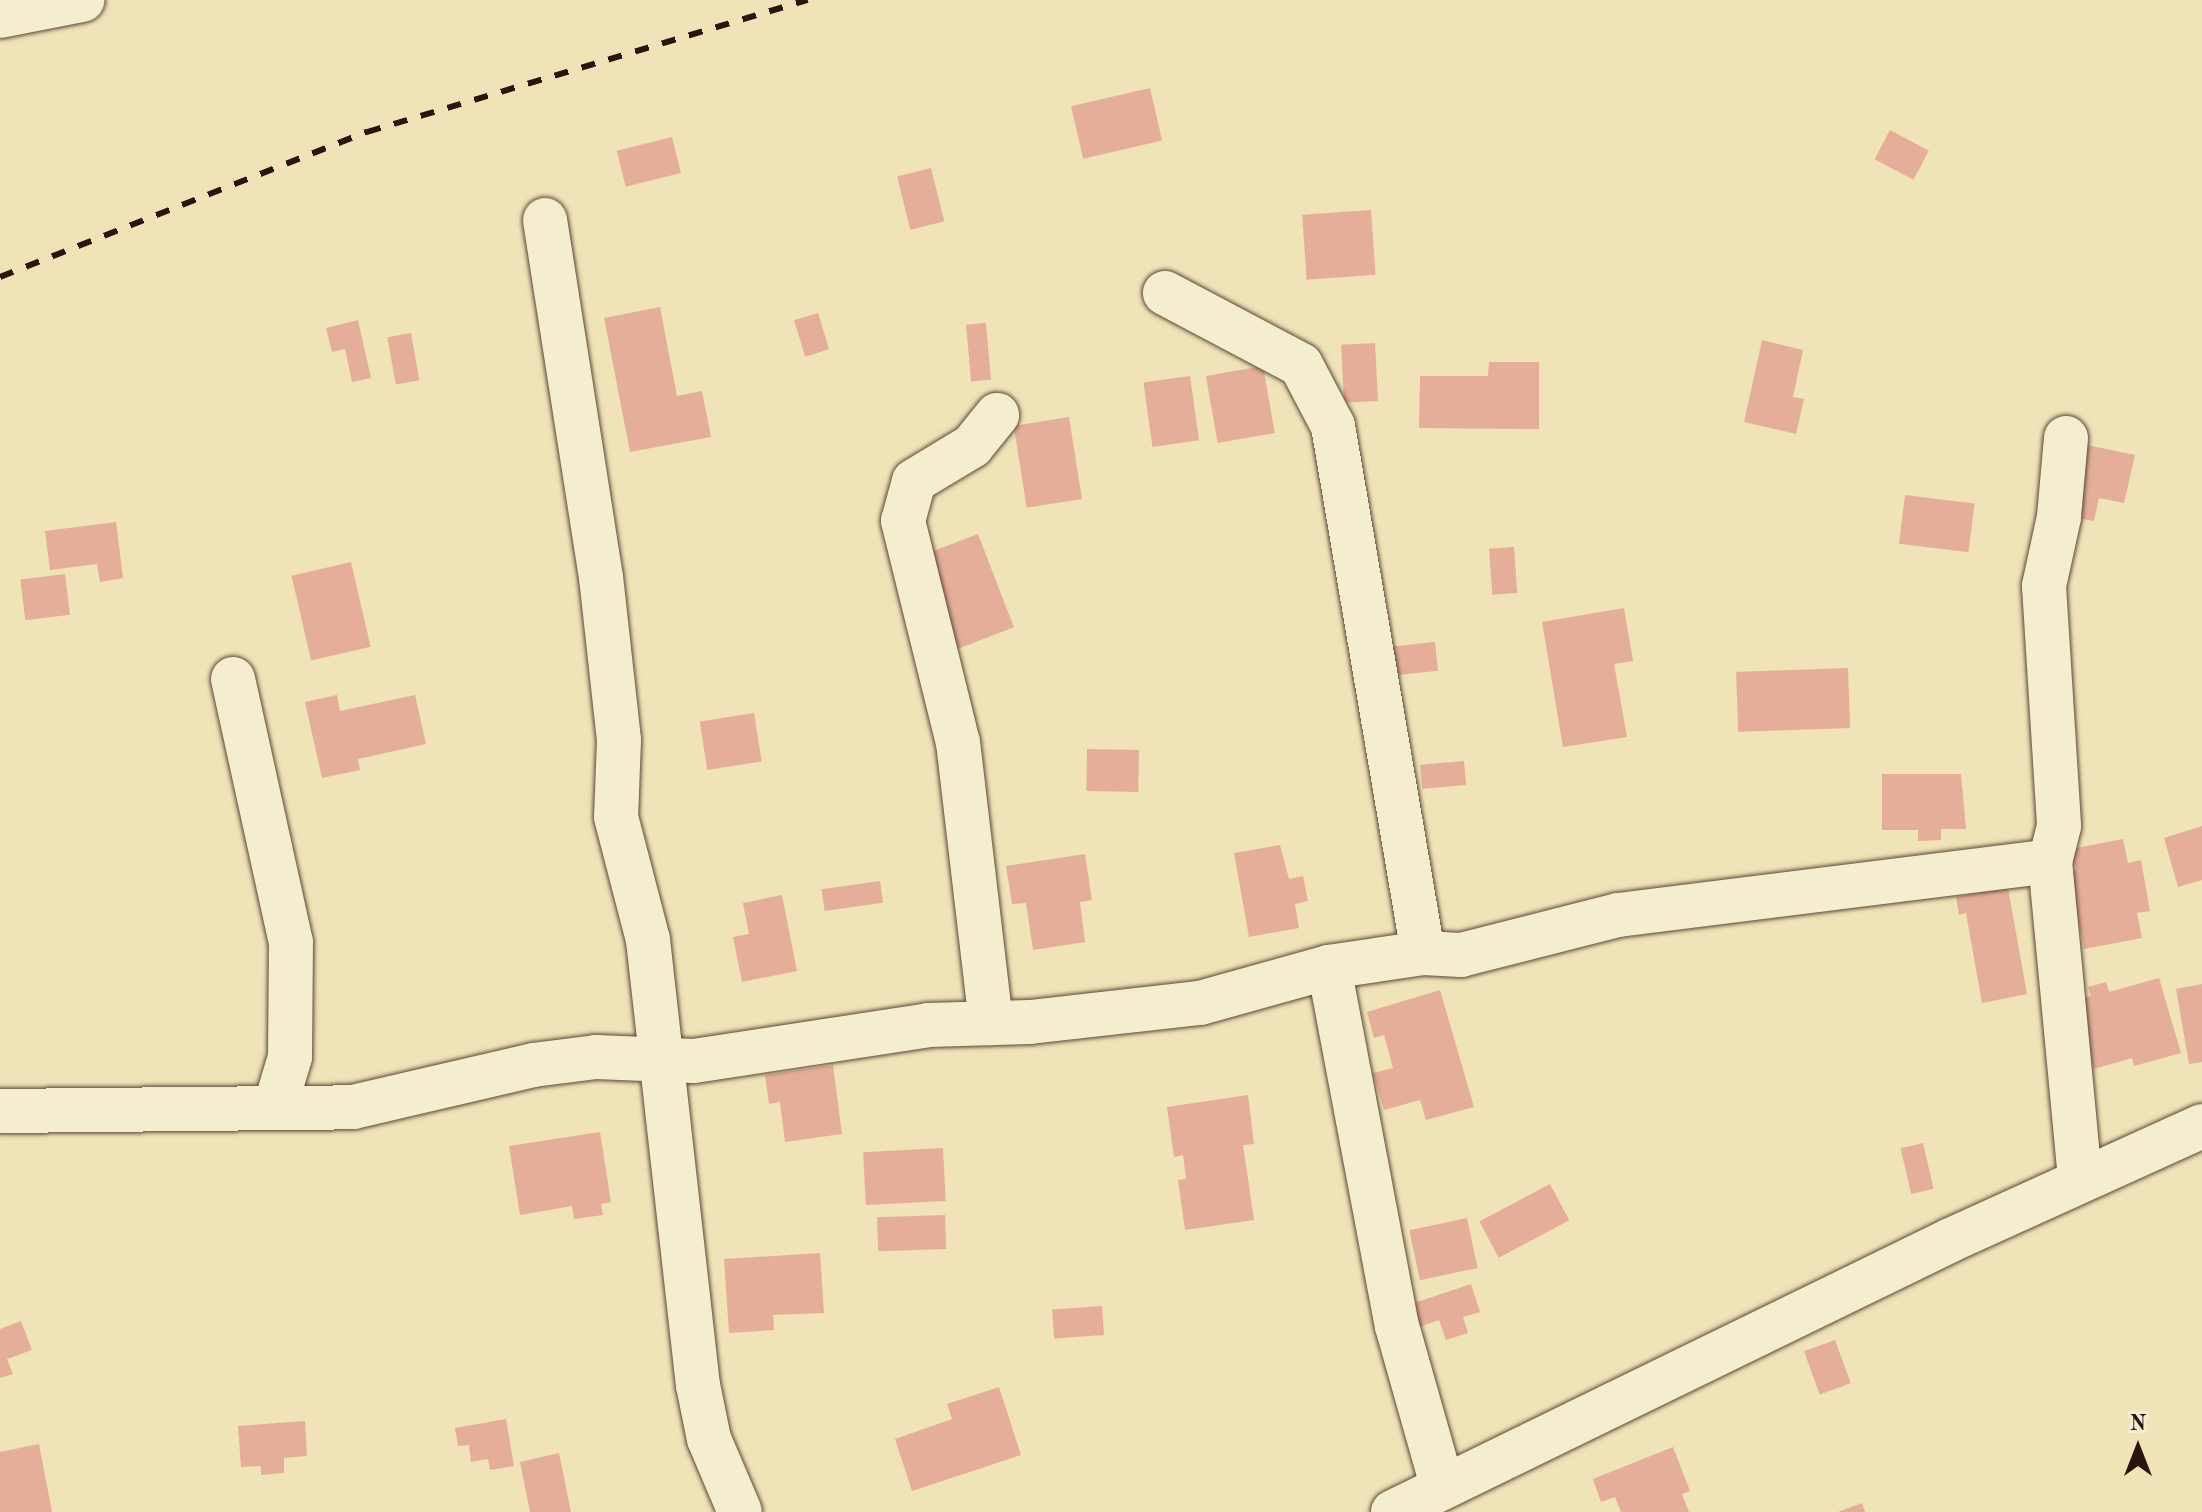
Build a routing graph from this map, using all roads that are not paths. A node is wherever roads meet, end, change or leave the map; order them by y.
1 (82, 0) edge
2 (0, 16) edge
3 (545, 220) dead end
4 (1165, 293) dead end
5 (997, 415) dead end
6 (2066, 438) dead end
7 (233, 679) dead end
8 (2050, 861) junction
9 (1423, 953) junction
10 (1329, 967) junction
11 (991, 1023) junction
12 (658, 1059) junction
13 (275, 1107) junction
14 (0, 1111) edge
15 (2202, 1126) edge
16 (2080, 1181) junction
17 (1442, 1485) junction
18 (740, 1512) edge
19 (1393, 1512) edge

1 - 2 street
3 - 12 street
4 - 9 street
5 - 11 street
6 - 8 street
7 - 13 street
8 - 9 street
8 - 16 street
9 - 10 street
10 - 11 street
10 - 17 street
11 - 12 street
12 - 13 street
12 - 18 street
13 - 14 street
15 - 16 street
16 - 17 street
17 - 19 street

